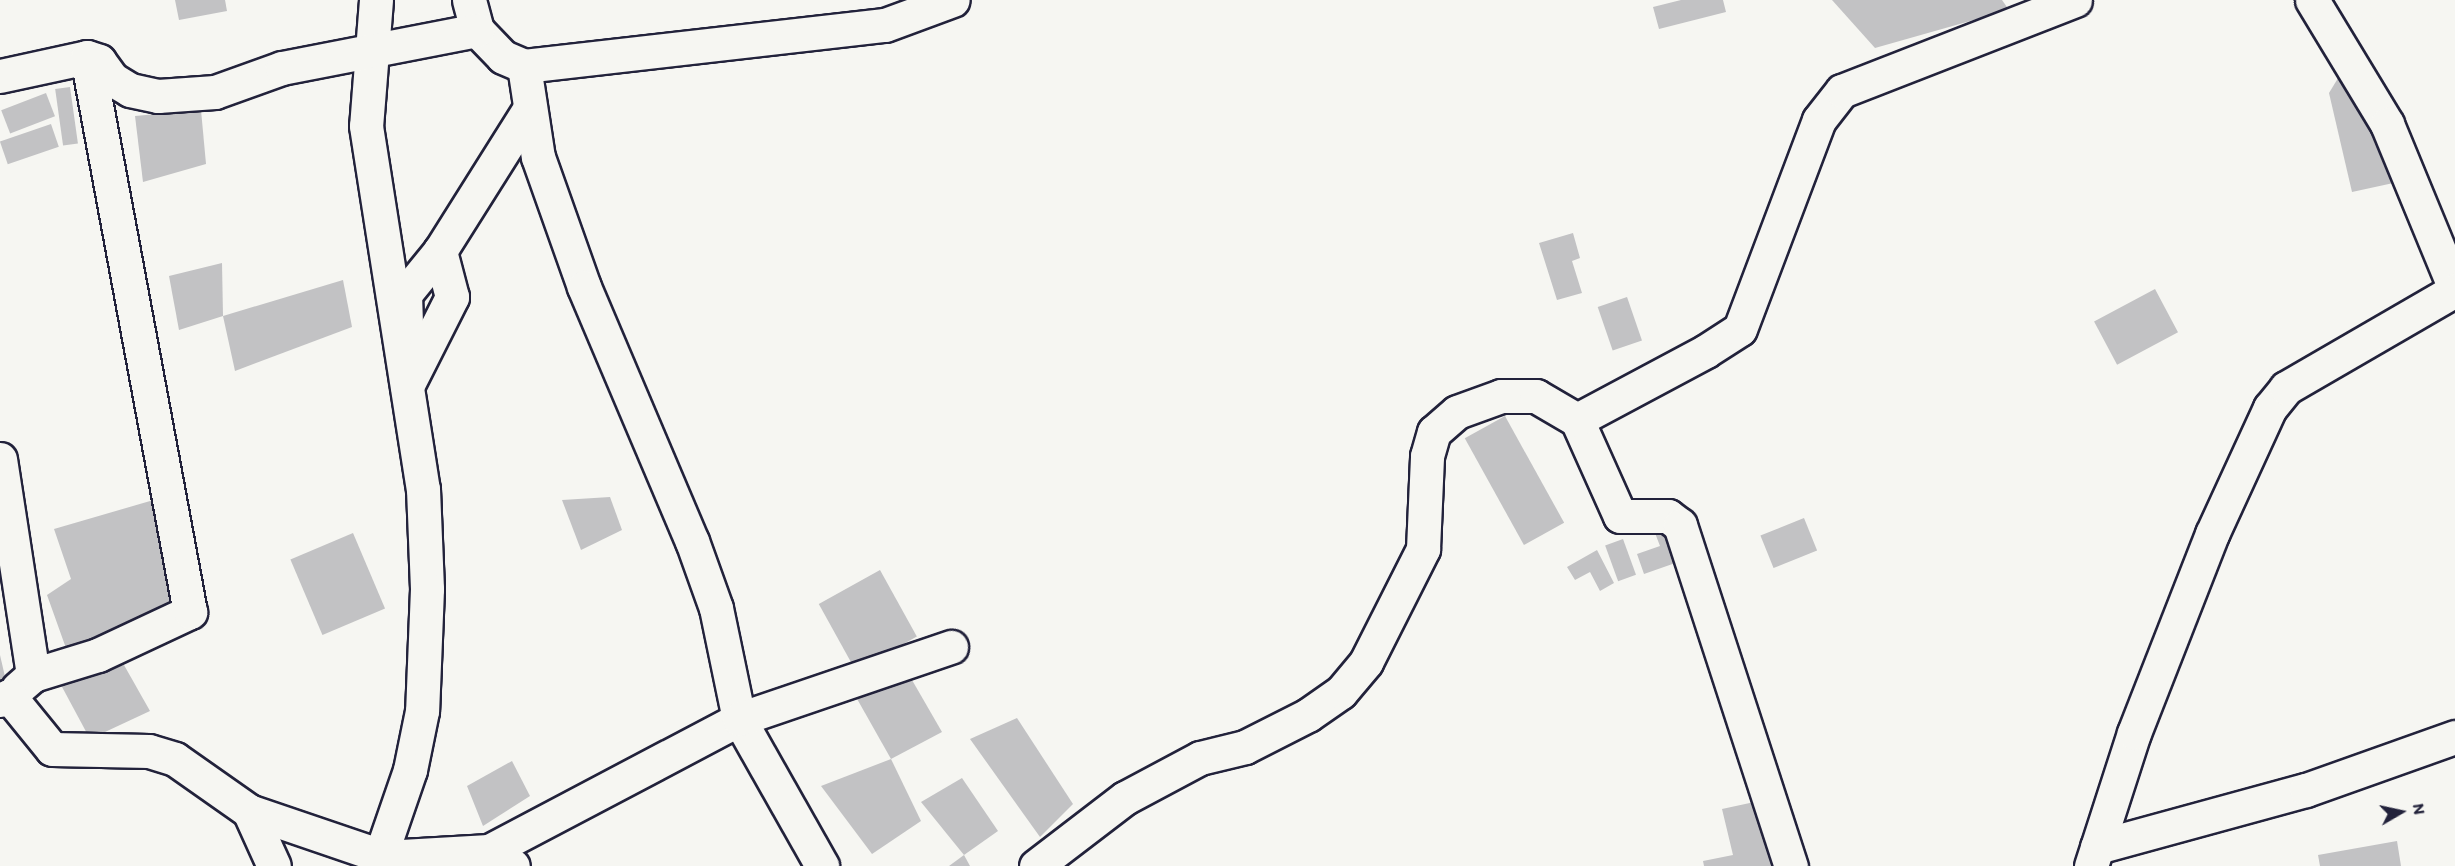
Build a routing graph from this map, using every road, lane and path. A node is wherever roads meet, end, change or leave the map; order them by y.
1 (376, 0) edge
2 (953, 0) edge
3 (2075, 0) edge
4 (2312, 0) edge
5 (473, 15) edge
6 (374, 50) junction
7 (87, 57) junction
8 (524, 66) junction
9 (0, 76) edge
10 (528, 111) junction
11 (440, 251) junction
12 (2455, 289) edge
13 (408, 389) junction
14 (1577, 420) junction
15 (0, 459) edge
16 (951, 647) dead end
17 (14, 690) edge
18 (740, 719) junction
19 (2455, 737) edge
20 (249, 811) junction
21 (2094, 856) edge
22 (501, 859) edge
23 (381, 861) edge
24 (274, 866) edge
25 (822, 866) edge
26 (1036, 866) edge
27 (1791, 866) edge

1 - 6 street
2 - 8 street
3 - 14 street
4 - 12 street
5 - 6 street
5 - 8 street
6 - 7 street
6 - 13 street
7 - 9 street
7 - 17 street
8 - 10 street
10 - 11 street
10 - 18 street
11 - 13 street
11 - 13 street
12 - 21 street
13 - 23 street
14 - 26 street
14 - 27 street
15 - 17 street
16 - 18 street
17 - 20 street
18 - 22 street
18 - 25 street
19 - 21 street
20 - 23 street
20 - 24 street
22 - 23 street

